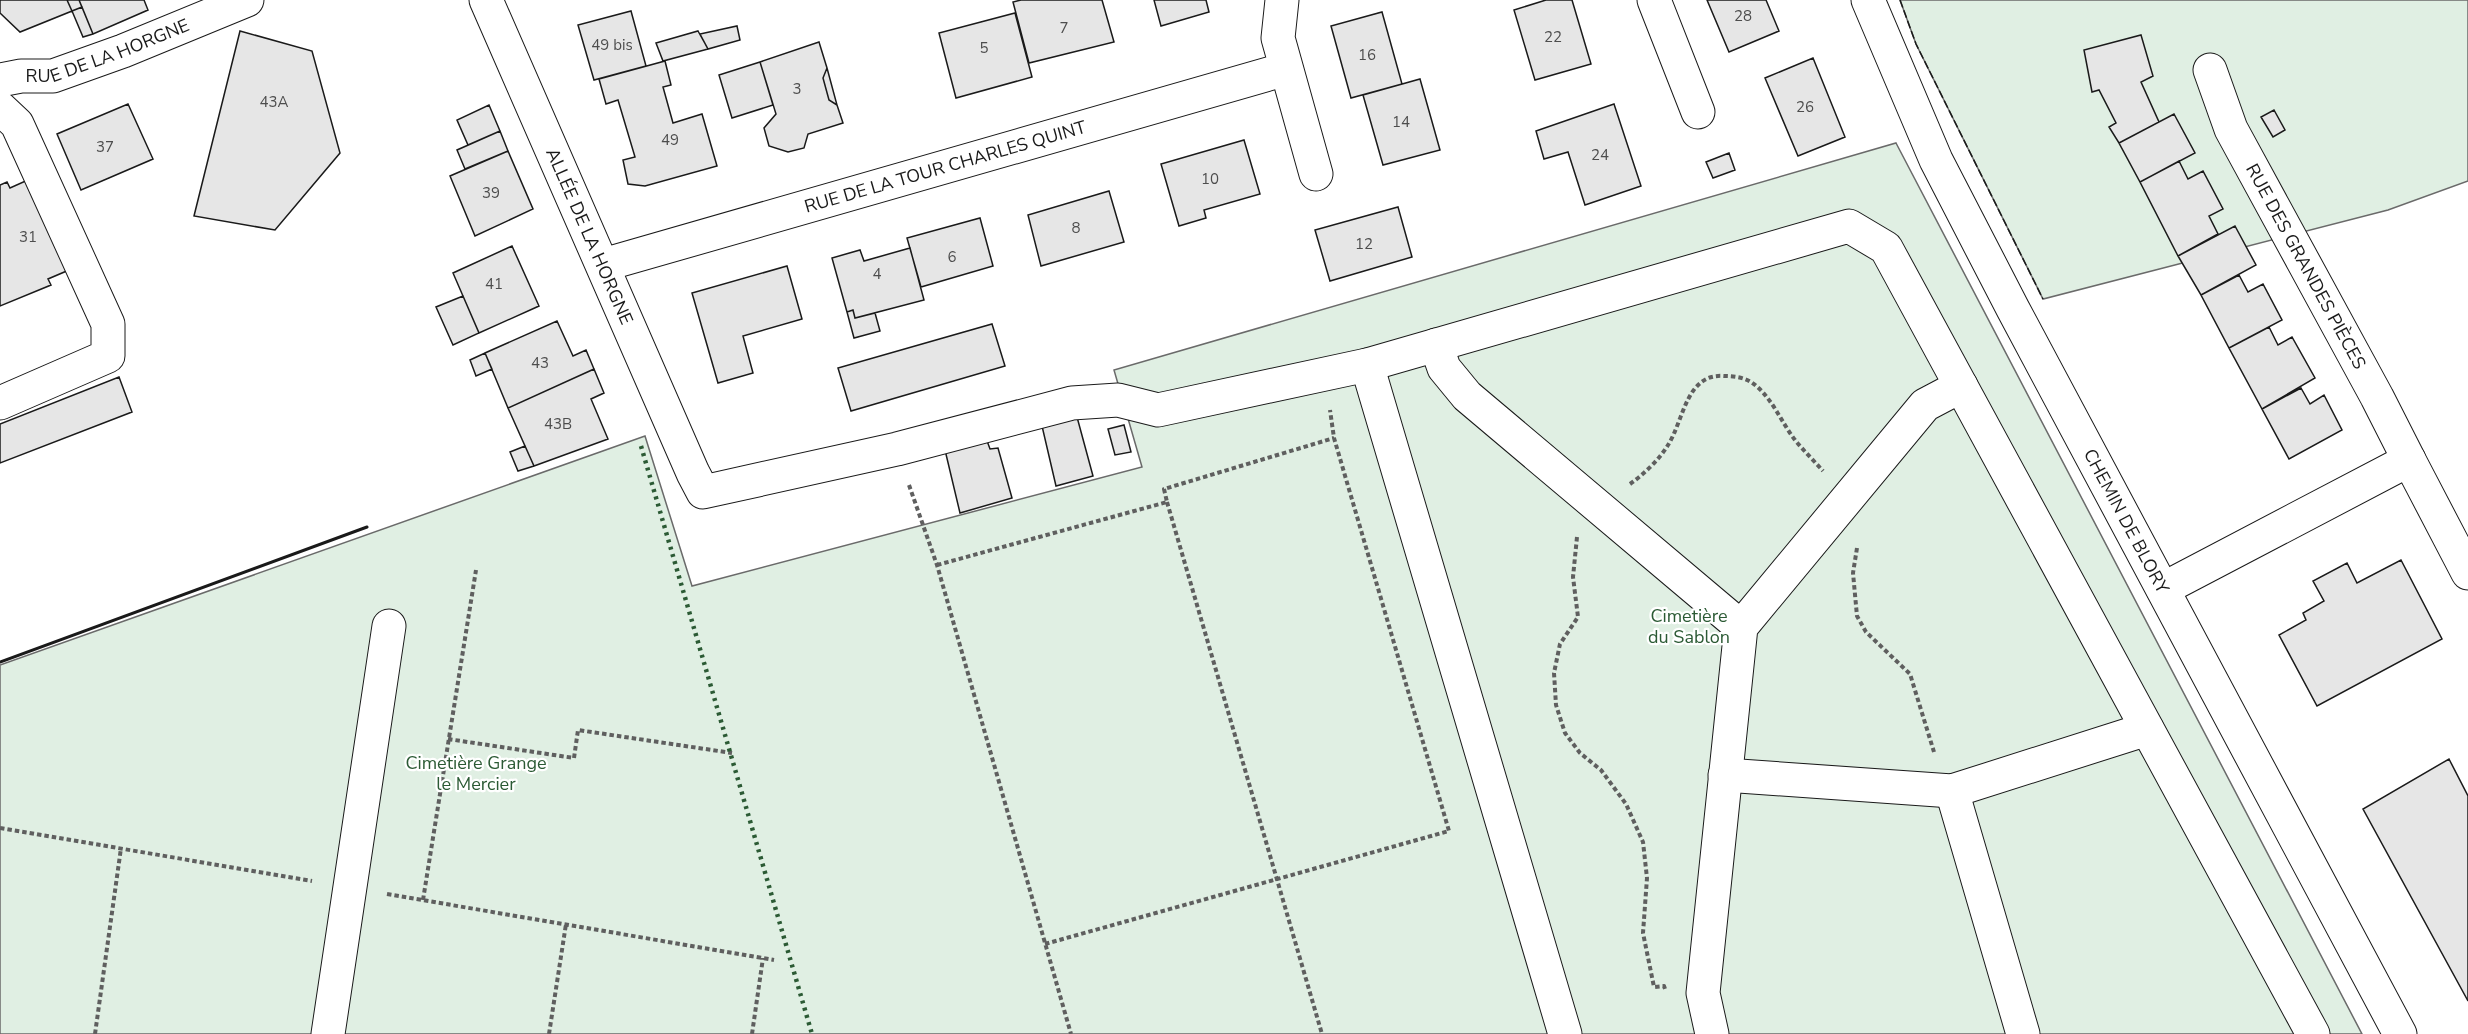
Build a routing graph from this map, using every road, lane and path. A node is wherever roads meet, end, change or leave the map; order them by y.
1 (247, 0) edge
2 (486, 0) edge
3 (1282, 0) edge
4 (1654, 0) edge
5 (1868, 0) edge
6 (1286, 69) junction
7 (2210, 70) dead end
8 (0, 80) edge
9 (0, 108) edge
10 (1698, 112) dead end
11 (1316, 174) dead end
12 (603, 265) junction
13 (1436, 345) junction
14 (1367, 365) junction
15 (1324, 374) junction
16 (1961, 386) junction
17 (0, 403) edge
18 (1334, 438) junction
19 (897, 449) junction
20 (2409, 460) junction
21 (1167, 502) junction
22 (938, 565) junction
23 (476, 570) dead end
24 (2468, 573) edge
25 (2163, 589) junction
26 (389, 626) dead end
27 (1741, 627) junction
28 (2147, 729) junction
29 (448, 739) junction
30 (732, 753) dead end
31 (1725, 775) junction
32 (1952, 791) junction
33 (121, 848) dead end
34 (1277, 879) junction
35 (423, 900) dead end
36 (566, 924) dead end
37 (1045, 944) junction
38 (763, 958) dead end
39 (95, 1034) edge
40 (328, 1034) edge
41 (549, 1034) edge
42 (752, 1034) edge
43 (1071, 1034) edge
44 (1322, 1034) edge
45 (1565, 1034) edge
46 (1713, 1034) edge
47 (2023, 1034) edge
48 (2313, 1034) edge
49 (2400, 1034) edge

1 - 8 street, RUE DE LA HORGNE
2 - 12 street, ALLÉE DE LA HORGNE
3 - 6 street
4 - 10 street
5 - 25 street, CHEMIN DE BLORY
6 - 11 street
6 - 12 street, RUE DE LA TOUR CHARLES QUINT
7 - 20 street, RUE DES GRANDES PIÈCES
9 - 17 street
12 - 19 street, ALLÉE DE LA HORGNE
13 - 14 street
13 - 16 street
13 - 27 street
14 - 15 street
14 - 45 street
15 - 18 path
15 - 19 street
16 - 27 street
16 - 28 street
18 - 21 path
18 - 34 path
19 - 22 path
20 - 24 street, RUE DES GRANDES PIÈCES
20 - 25 street
21 - 22 path
21 - 34 path
22 - 37 path
23 - 29 path
25 - 49 street, CHEMIN DE BLORY
26 - 40 street
27 - 31 street
28 - 32 street
28 - 48 street
29 - 30 path
29 - 35 path
31 - 32 street
31 - 46 street
32 - 47 street
33 - 39 path
34 - 37 path
34 - 44 path
36 - 41 path
37 - 43 path
38 - 42 path

